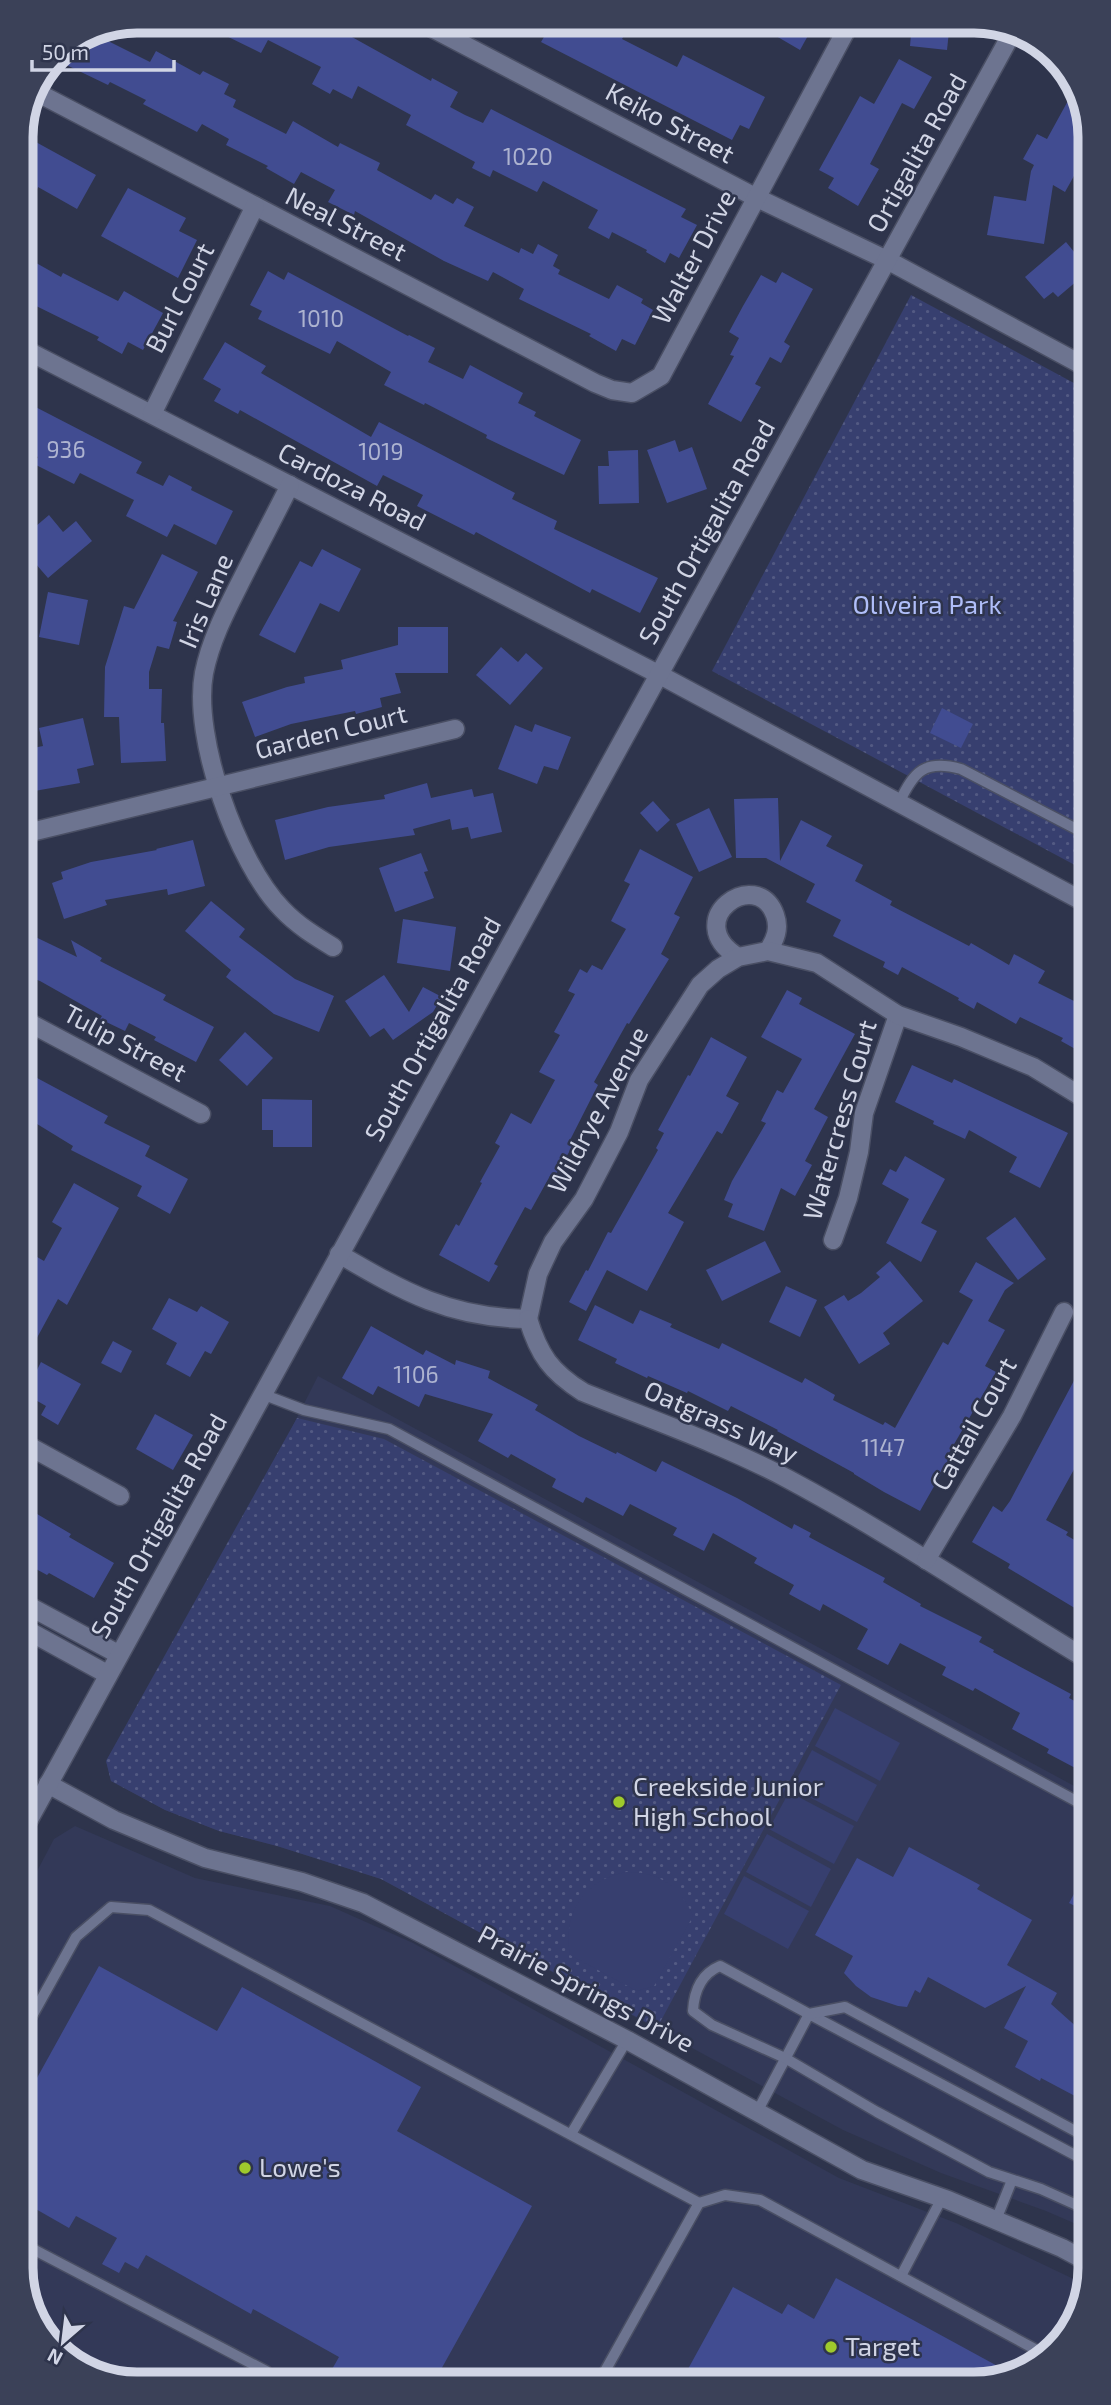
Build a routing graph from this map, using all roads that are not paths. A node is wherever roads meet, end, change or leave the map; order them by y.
1 (441, 33) edge
2 (845, 33) edge
3 (1008, 40) edge
4 (43, 95) edge
5 (755, 197) junction
6 (255, 206) junction
7 (889, 261) junction
8 (33, 354) edge
9 (1078, 363) edge
10 (632, 393) joint
11 (152, 414) junction
12 (290, 485) junction
13 (658, 674) junction
14 (455, 729) dead end
15 (219, 786) junction
16 (899, 803) junction
17 (1078, 830) edge
18 (33, 832) edge
19 (1078, 899) edge
20 (333, 947) dead end
21 (898, 1015) junction
22 (33, 1025) edge
23 (1078, 1094) edge
24 (201, 1114) dead end
25 (833, 1240) dead end
26 (339, 1254) junction
27 (1064, 1312) dead end
28 (528, 1319) junction
29 (262, 1394) junction
30 (33, 1448) edge
31 (120, 1496) dead end
32 (926, 1560) junction
33 (33, 1608) edge
34 (33, 1633) edge
35 (118, 1654) junction
36 (1078, 1654) edge
37 (107, 1674) junction
38 (48, 1784) junction
39 (1078, 1802) edge
40 (33, 1812) edge
41 (33, 2014) edge
42 (809, 2014) junction
43 (627, 2040) junction
44 (785, 2058) junction
45 (757, 2112) junction
46 (1078, 2133) edge
47 (571, 2134) junction
48 (1078, 2158) edge
49 (1012, 2180) junction
50 (942, 2198) junction
51 (699, 2203) junction
52 (1078, 2206) edge
53 (996, 2220) junction
54 (33, 2249) edge
55 (1078, 2258) edge
56 (901, 2276) junction
57 (1037, 2350) edge
58 (267, 2372) edge
59 (605, 2372) edge

1 - 5 street, Keiko Street
2 - 5 street, Walter Drive
3 - 7 street, Ortigalita Road
4 - 6 street, Neal Street
5 - 7 street, Keiko Street
5 - 10 street, Walter Drive
6 - 10 street, Neal Street
6 - 11 street, Burl Court
7 - 9 street, Keiko Street
7 - 13 street, South Ortigalita Road
8 - 11 street, Cardoza Road
11 - 12 street, Cardoza Road
12 - 13 street, Cardoza Road
12 - 15 street, Iris Lane
13 - 16 street, Cardoza Road
13 - 26 street, South Ortigalita Road
14 - 15 street, Garden Court
15 - 18 street, Garden Court
15 - 20 street, Iris Lane
16 - 17 lane
16 - 19 street, Cardoza Road
21 - 23 street
21 - 25 street, Watercress Court
21 - 28 street, Wildrye Avenue
22 - 24 street, Tulip Street
26 - 28 street
26 - 29 street, South Ortigalita Road
27 - 32 street, Cattail Court
28 - 32 street, Oatgrass Way
29 - 35 street, South Ortigalita Road
29 - 39 lane
30 - 31 street
32 - 36 street, Oatgrass Way
33 - 35 street
34 - 37 street
35 - 37 street, South Ortigalita Road
37 - 38 street, South Ortigalita Road
38 - 40 street, South Ortigalita Road
38 - 43 street, Prairie Springs Drive
41 - 47 lane
42 - 44 lane
42 - 44 lane
42 - 46 lane
42 - 48 lane
43 - 45 street, Prairie Springs Drive
43 - 47 lane
44 - 45 lane
44 - 49 lane
45 - 50 street, Prairie Springs Drive
47 - 51 lane
49 - 52 lane
49 - 53 lane
50 - 53 street, Prairie Springs Drive
50 - 56 lane
51 - 56 lane
51 - 59 lane
53 - 55 street, Prairie Springs Drive
54 - 58 lane
56 - 57 lane

